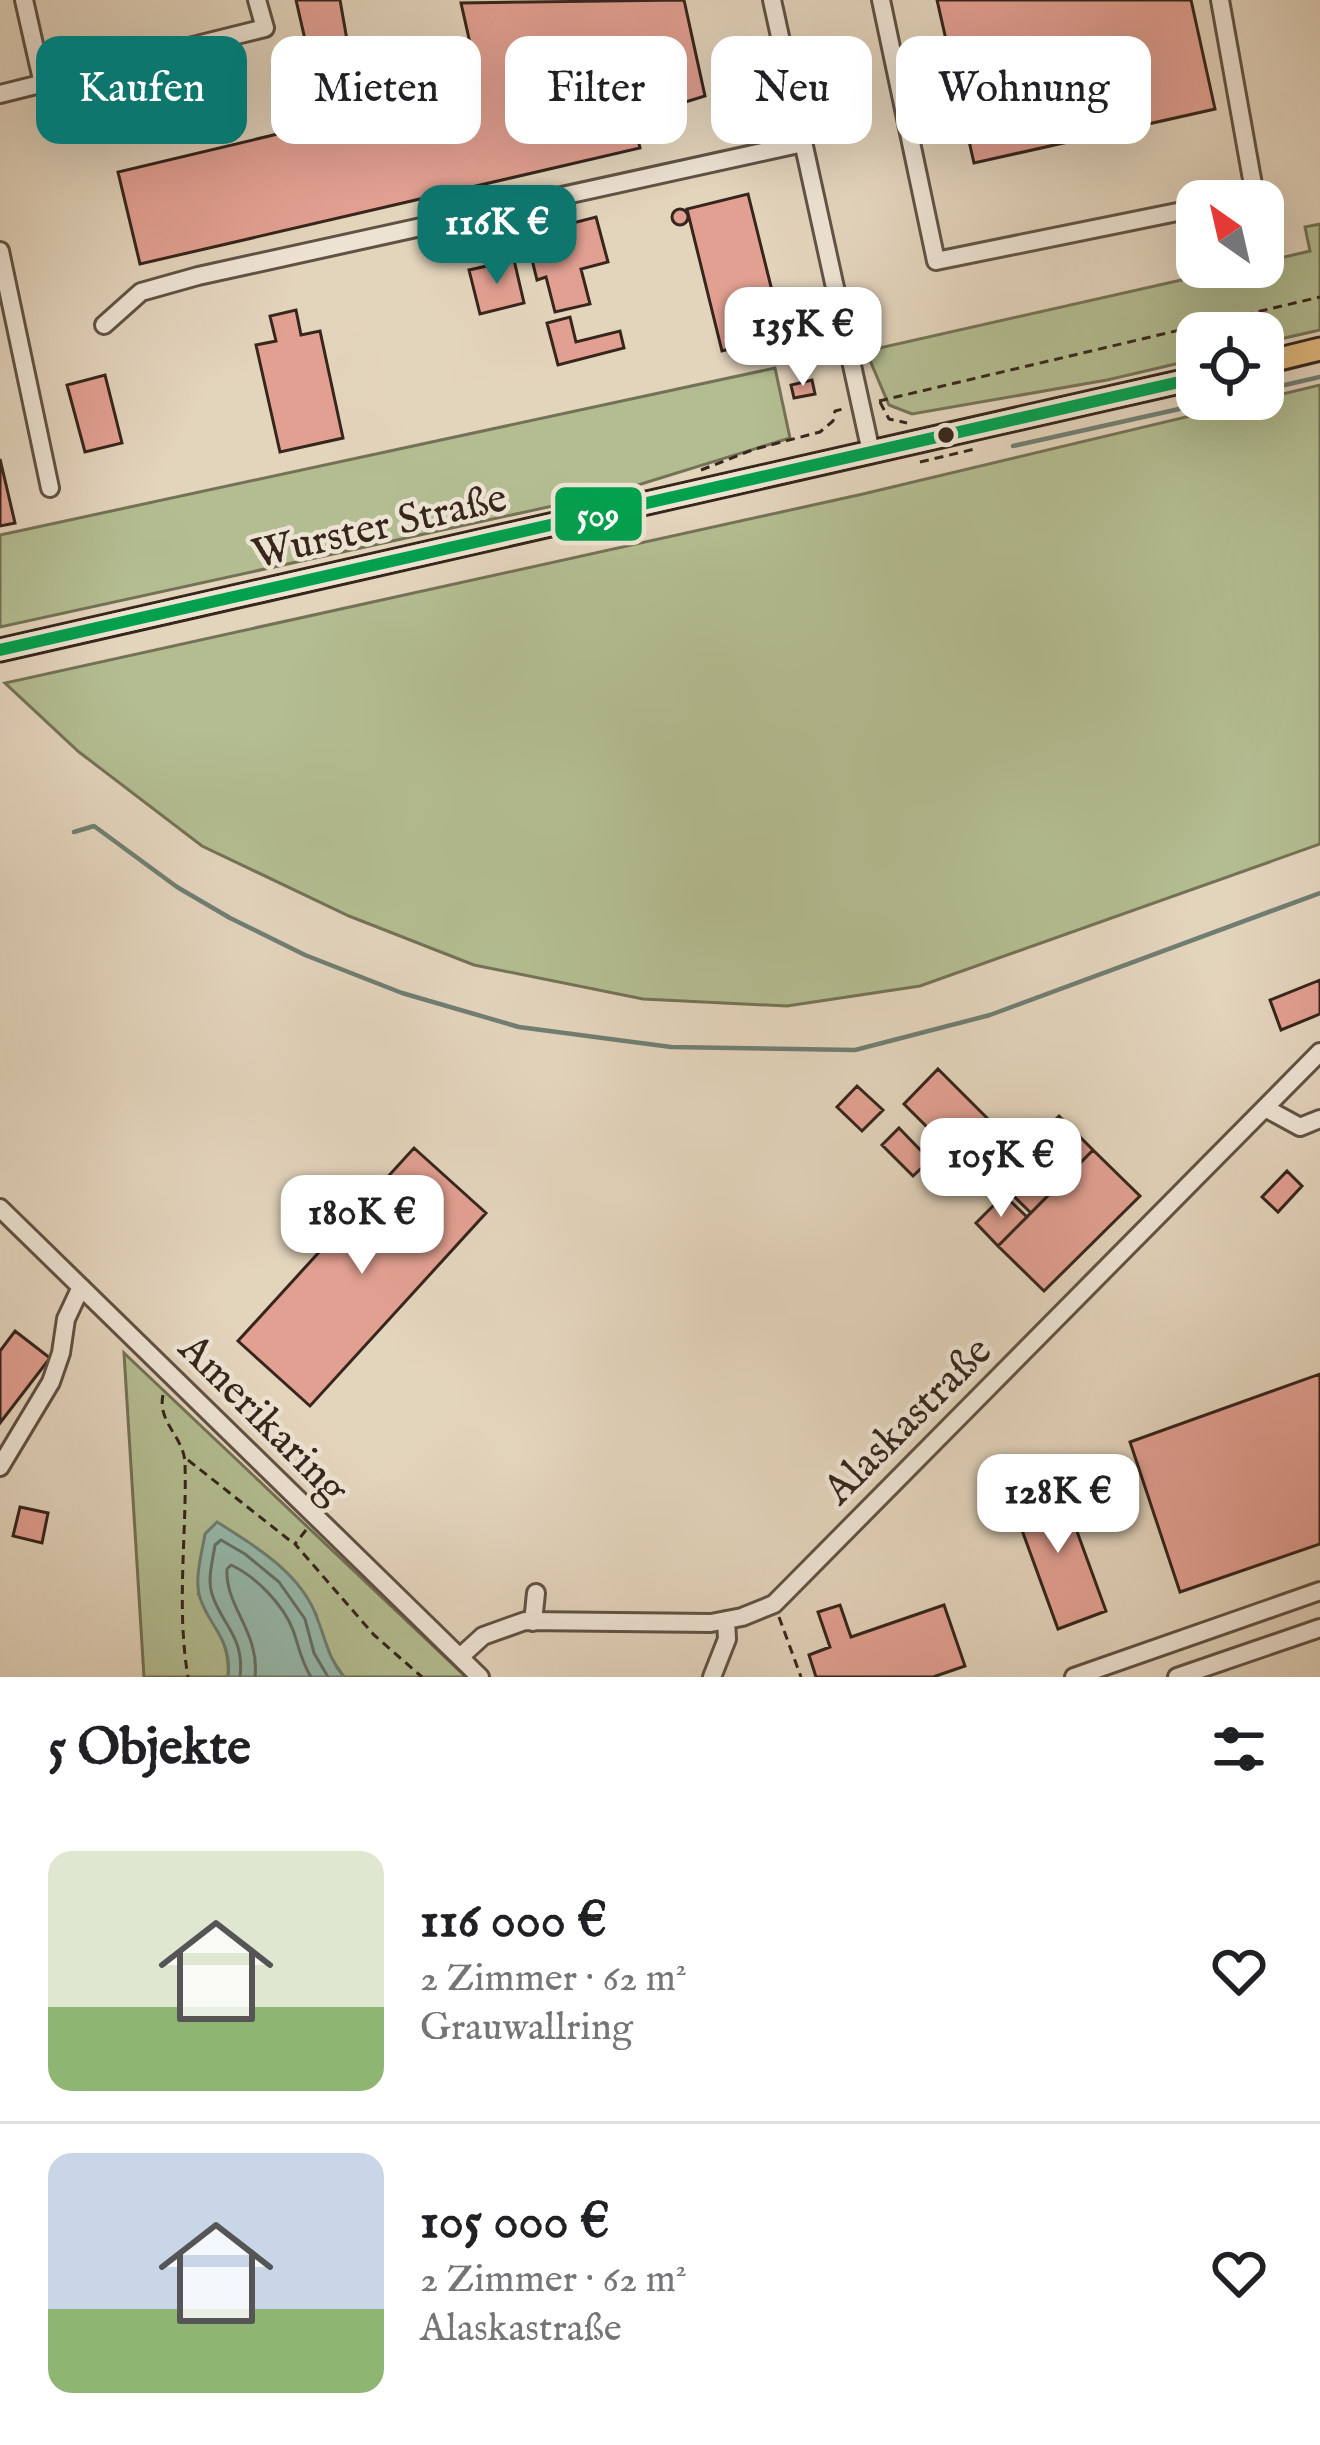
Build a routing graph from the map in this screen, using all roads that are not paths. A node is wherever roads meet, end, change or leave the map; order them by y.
1 (24, 0) edge
2 (257, 0) edge
3 (772, 0) edge
4 (881, 0) edge
5 (1220, 0) edge
6 (233, 36) edge
7 (780, 36) edge
8 (36, 53) edge
9 (36, 86) edge
10 (0, 94) edge
11 (798, 144) edge
12 (803, 144) edge
13 (1252, 180) edge
14 (1176, 212) edge
15 (0, 251) edge
16 (104, 326) dead end
17 (1320, 350) edge
18 (1284, 358) edge
19 (1176, 383) edge
20 (871, 452) junction
21 (50, 488) dead end
22 (0, 650) edge
23 (1320, 1052) edge
24 (1265, 1108) junction
25 (1320, 1119) edge
26 (0, 1208) edge
27 (81, 1287) junction
28 (0, 1467) edge
29 (1320, 1591) edge
30 (536, 1593) dead end
31 (726, 1620) junction
32 (533, 1622) junction
33 (1320, 1628) edge
34 (460, 1658) junction
35 (480, 1677) edge
36 (712, 1677) edge
37 (1074, 1677) edge
38 (1177, 1677) edge

1 - 8 street
2 - 6 street
3 - 7 street
4 - 14 street
5 - 13 street
9 - 10 street
11 - 16 street
12 - 20 street
15 - 21 street
17 - 18 main road
19 - 20 main road, Wurster Straße
20 - 22 main road, Wurster Straße
23 - 24 street, Alaskastraße
24 - 25 street
24 - 31 street, Alaskastraße
26 - 27 street, Amerikaring
27 - 28 street
27 - 34 street, Amerikaring
29 - 37 street
30 - 32 street
31 - 32 street, Alaskastraße
31 - 36 street
32 - 34 street, Alaskastraße
33 - 38 street
34 - 35 street, Amerikaring

